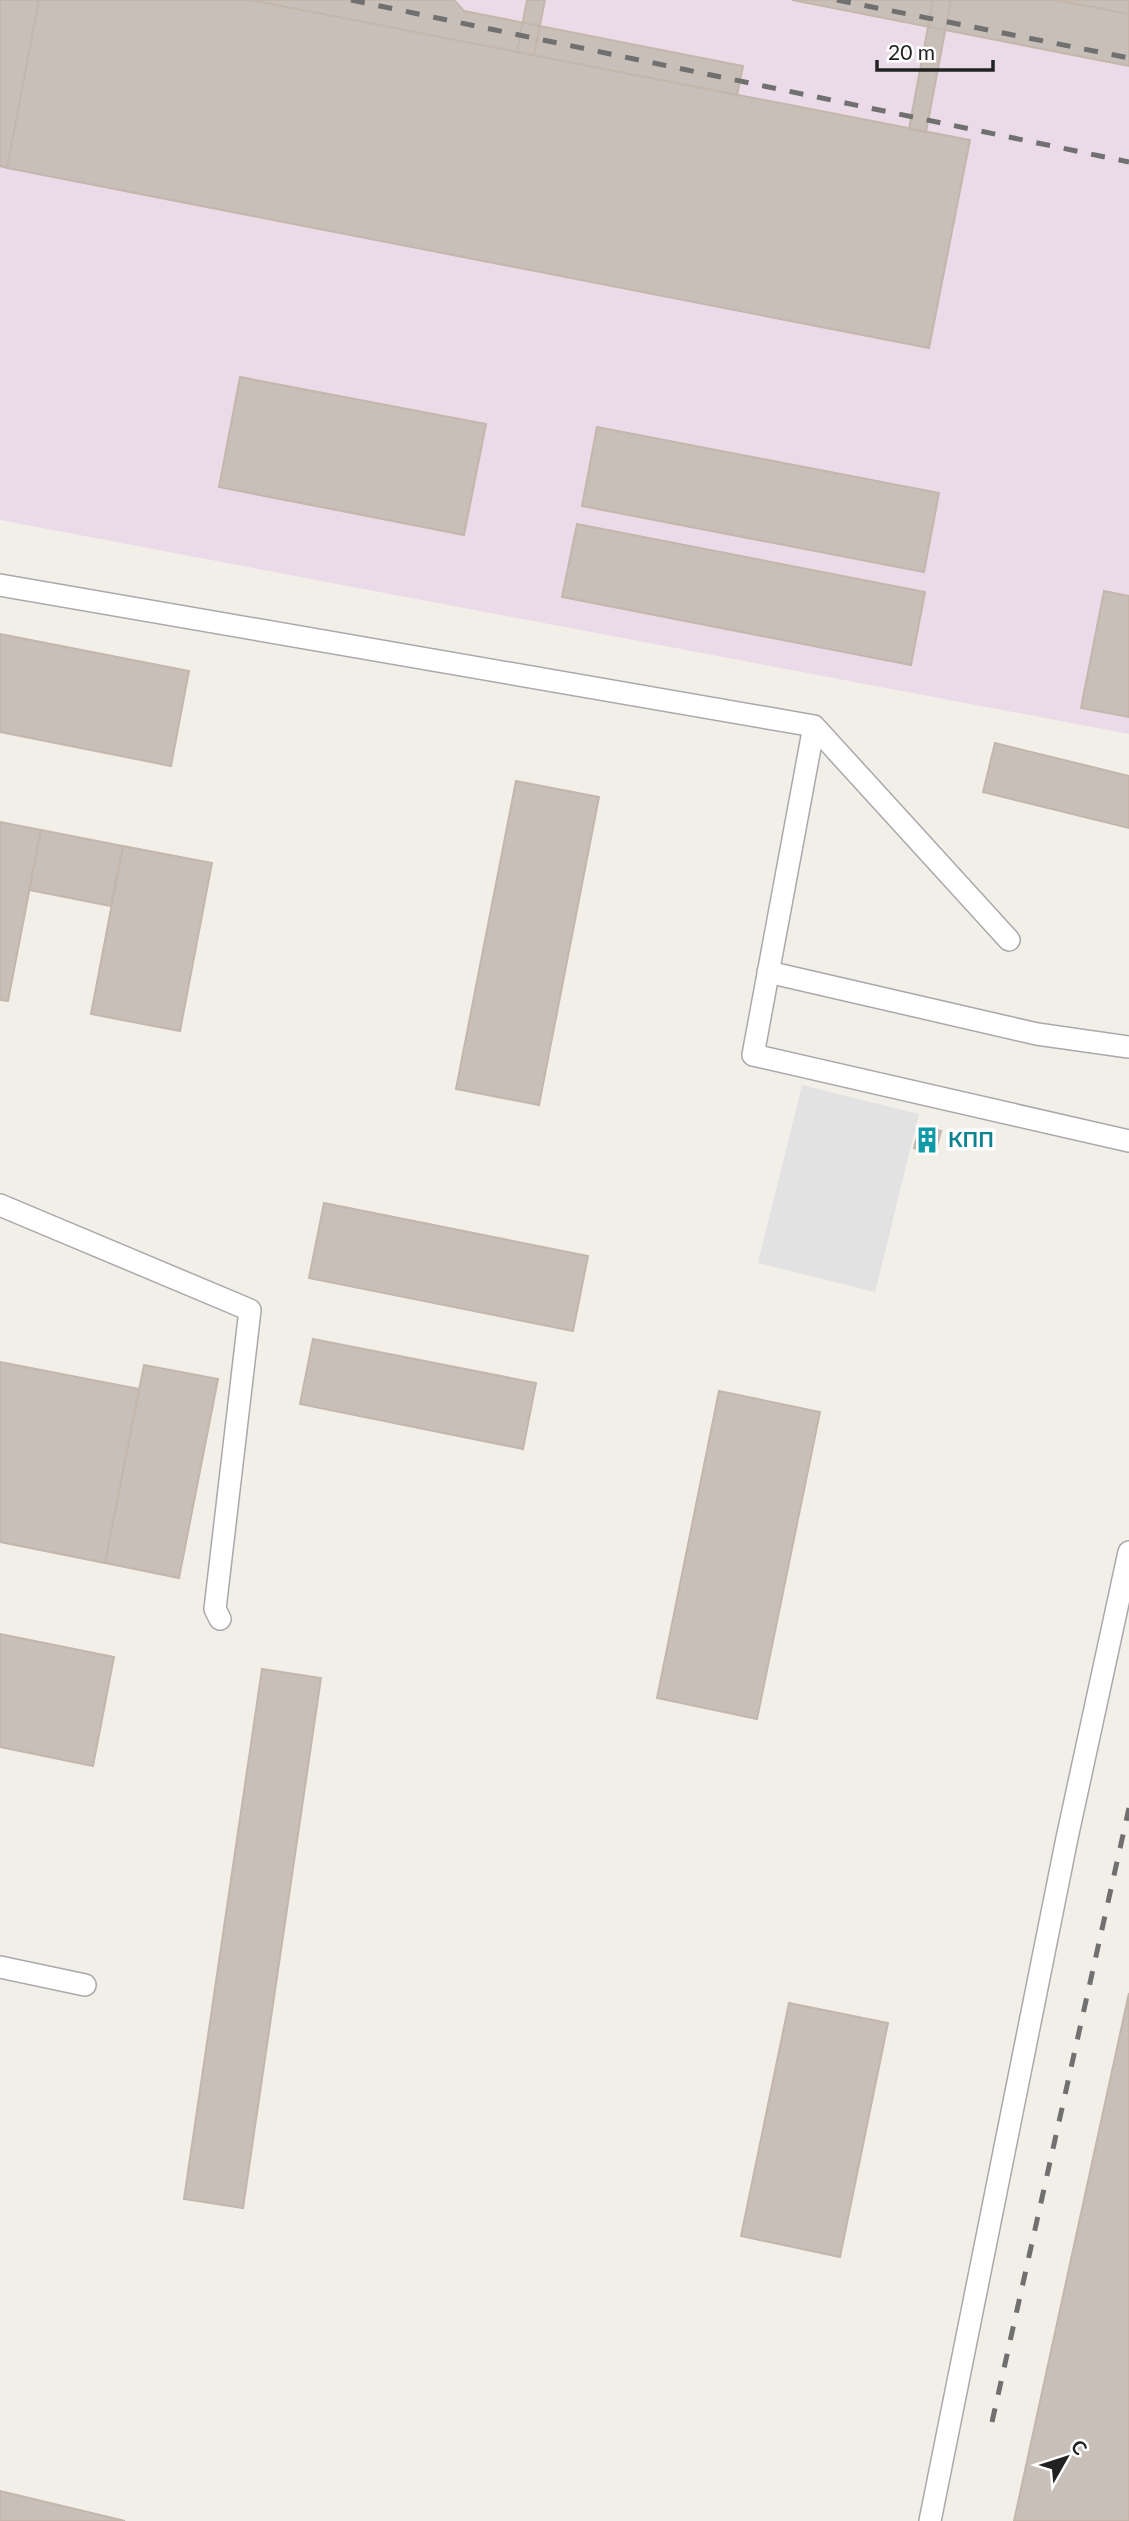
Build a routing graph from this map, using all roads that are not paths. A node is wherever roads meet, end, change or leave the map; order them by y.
1 (0, 585) edge
2 (814, 726) junction
3 (1009, 940) dead end
4 (768, 972) junction
5 (1129, 1047) edge
6 (1129, 1141) edge
7 (0, 1205) edge
8 (1129, 1552) edge
9 (220, 1619) dead end
10 (0, 1967) edge
11 (85, 1984) dead end
12 (930, 2521) edge

1 - 2 lane
2 - 3 lane
2 - 4 lane
4 - 5 lane
4 - 6 lane
7 - 9 lane
8 - 12 lane
10 - 11 lane

